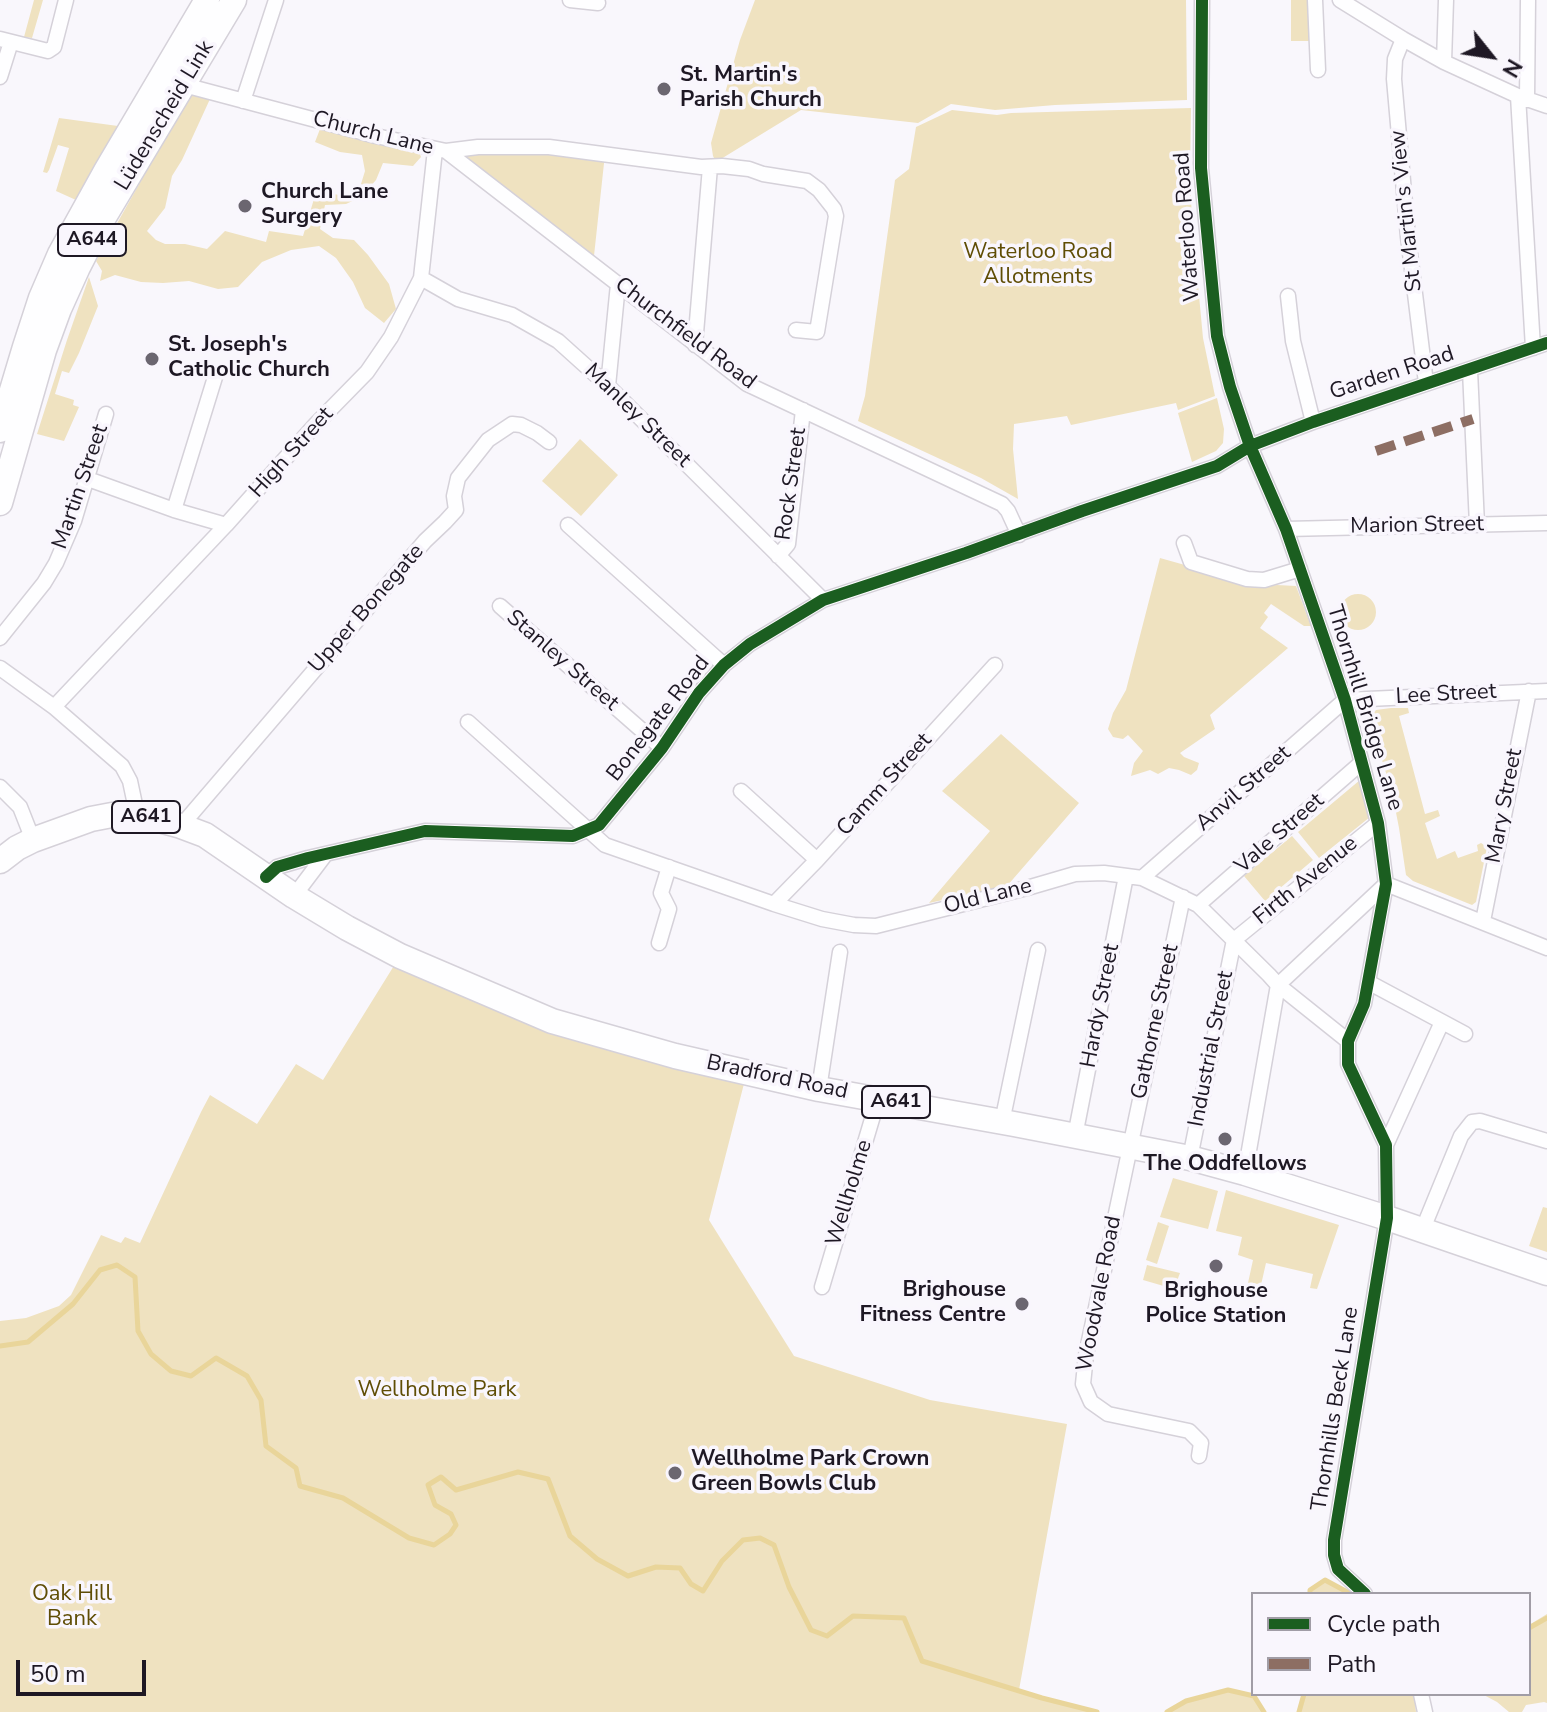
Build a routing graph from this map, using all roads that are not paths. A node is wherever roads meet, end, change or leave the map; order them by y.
1 (66, 0) edge
2 (207, 0) edge
3 (234, 0) edge
4 (276, 0) edge
5 (570, 0) edge
6 (1202, 0) edge
7 (1315, 0) edge
8 (1446, 0) edge
9 (1528, 0) edge
10 (1347, 2) edge
11 (598, 3) dead end
12 (1403, 39) junction
13 (5, 40) edge
14 (1444, 62) junction
15 (1318, 70) dead end
16 (0, 77) edge
17 (184, 85) junction
18 (1522, 98) junction
19 (243, 101) junction
20 (1547, 106) edge
21 (441, 150) junction
22 (710, 167) junction
23 (421, 278) junction
24 (618, 284) junction
25 (1288, 296) dead end
26 (796, 330) dead end
27 (695, 345) junction
28 (1540, 346) edge
29 (1470, 370) junction
30 (216, 374) dead end
31 (1426, 383) junction
32 (608, 386) junction
33 (803, 410) junction
34 (106, 414) dead end
35 (1313, 422) junction
36 (0, 430) edge
37 (549, 442) dead end
38 (1250, 446) junction
39 (88, 479) junction
40 (0, 503) edge
41 (174, 510) junction
42 (1547, 523) edge
43 (226, 525) junction
44 (568, 525) dead end
45 (1477, 525) junction
46 (1286, 529) junction
47 (1019, 535) junction
48 (1184, 543) dead end
49 (778, 556) junction
50 (1300, 569) junction
51 (823, 600) junction
52 (500, 606) dead end
53 (0, 638) edge
54 (724, 665) junction
55 (995, 665) dead end
56 (0, 668) edge
57 (1529, 691) junction
58 (1547, 691) edge
59 (1345, 700) junction
60 (54, 707) junction
61 (468, 722) dead end
62 (662, 748) junction
63 (1361, 763) junction
64 (0, 787) edge
65 (741, 791) dead end
66 (137, 814) junction
67 (1378, 823) junction
68 (181, 826) junction
69 (587, 830) junction
70 (13, 848) edge
71 (325, 855) junction
72 (817, 860) junction
73 (669, 867) junction
74 (1126, 876) junction
75 (266, 877) junction
76 (1142, 878) junction
77 (1386, 884) junction
78 (294, 896) junction
79 (1183, 897) junction
80 (774, 904) junction
81 (1198, 905) junction
82 (1483, 921) junction
83 (1234, 940) junction
84 (659, 943) dead end
85 (1547, 948) edge
86 (1038, 950) dead end
87 (840, 952) dead end
88 (1368, 982) junction
89 (1278, 985) junction
90 (1442, 1022) junction
91 (1465, 1034) dead end
92 (1348, 1041) junction
93 (819, 1089) junction
94 (878, 1099) junction
95 (1002, 1122) junction
96 (1075, 1136) junction
97 (1547, 1141) edge
98 (1386, 1145) junction
99 (1130, 1148) junction
100 (1190, 1158) junction
101 (1245, 1173) junction
102 (1387, 1218) junction
103 (1422, 1231) junction
104 (1547, 1273) edge
105 (822, 1287) dead end
106 (1199, 1456) dead end
107 (1363, 1592) edge

1 - 13 street
2 - 36 main road, Lüdenscheid Link / A644
3 - 17 main road, Lüdenscheid Link / A644
4 - 19 street
5 - 11 street
6 - 38 street, Waterloo Road
7 - 15 street
8 - 14 street
9 - 18 street
10 - 12 street
12 - 14 street
12 - 31 street, St Martin's View
13 - 16 street
14 - 18 street
17 - 19 street, Church Lane
17 - 40 main road, Lüdenscheid Link / A644
18 - 20 street
18 - 28 street
19 - 21 street, Church Lane
21 - 22 street, Church Lane
21 - 23 street, High Street
21 - 24 street, Churchfield Road
22 - 26 street, Church Lane
22 - 27 street
23 - 32 street, Manley Street
23 - 43 street, High Street
24 - 27 street, Churchfield Road
24 - 32 street
25 - 35 street
27 - 33 street, Churchfield Road
28 - 29 street, Garden Road
29 - 31 street, Garden Road
29 - 45 street
30 - 41 street
31 - 35 street, Garden Road
32 - 49 street, Manley Street
33 - 47 street, Churchfield Road
33 - 49 street, Rock Street
34 - 39 street, Martin Street
35 - 38 street, Garden Road
37 - 68 street, Upper Bonegate
38 - 46 street, Thornhill Bridge Lane
38 - 47 street, Bonegate Road
39 - 41 street
39 - 53 street, Martin Street
41 - 43 street
42 - 45 street, Marion Street
43 - 60 street, High Street
44 - 54 street
45 - 46 street, Marion Street
46 - 50 street, Thornhill Bridge Lane
47 - 51 street, Bonegate Road
48 - 50 street
49 - 51 street, Manley Street
50 - 59 street, Thornhill Bridge Lane
51 - 54 street, Bonegate Road
52 - 62 street, Stanley Street
54 - 62 street, Bonegate Road
55 - 72 street, Camm Street
56 - 60 street
57 - 58 street, Lee Street
57 - 59 street, Lee Street
57 - 82 street, Mary Street
59 - 63 street, Thornhill Bridge Lane
59 - 76 street, Anvil Street
60 - 66 street
61 - 69 street, Old Lane
62 - 69 street, Bonegate Road
63 - 67 street, Thornhill Bridge Lane
63 - 81 street, Vale Street
64 - 70 street
65 - 72 street
66 - 68 main road, Bradford Road / A641
66 - 70 main road, Bradford Road / A641
67 - 77 street, Thornhill Bridge Lane
67 - 83 street, Firth Avenue
68 - 75 main road, Bradford Road / A641
69 - 71 street
69 - 73 street, Old Lane
71 - 75 street
71 - 78 street
72 - 80 street, Camm Street
73 - 80 street, Old Lane
73 - 84 street
74 - 76 street, Old Lane
74 - 80 street, Old Lane
74 - 96 street, Hardy Street
75 - 78 main road, Bradford Road / A641
76 - 79 street, Old Lane
77 - 82 street
77 - 88 street, Thornhill Bridge Lane
77 - 89 street
78 - 93 main road, Bradford Road / A641
79 - 81 street, Old Lane
79 - 99 street, Gathorne Street
81 - 83 street, Old Lane
82 - 85 street
83 - 89 street, Old Lane
83 - 100 street, Industrial Street
86 - 95 street
87 - 93 street
88 - 90 street
88 - 92 street, Thornhill Bridge Lane
89 - 92 street, Old Lane
89 - 101 street
90 - 91 street
90 - 98 street
92 - 98 street
93 - 94 main road, Bradford Road / A641
94 - 95 main road, Bradford Road / A641
94 - 105 street, Wellholme
95 - 96 main road, Bradford Road / A641
96 - 99 main road, Bradford Road / A641
97 - 103 street
98 - 102 street
99 - 100 main road, Bradford Road / A641
99 - 106 street, Woodvale Road
100 - 101 main road, Bradford Road / A641
101 - 102 main road, Bradford Road / A641
102 - 103 main road, Bradford Road / A641
102 - 107 street, Thornhills Beck Lane
103 - 104 main road, Bradford Road / A641

